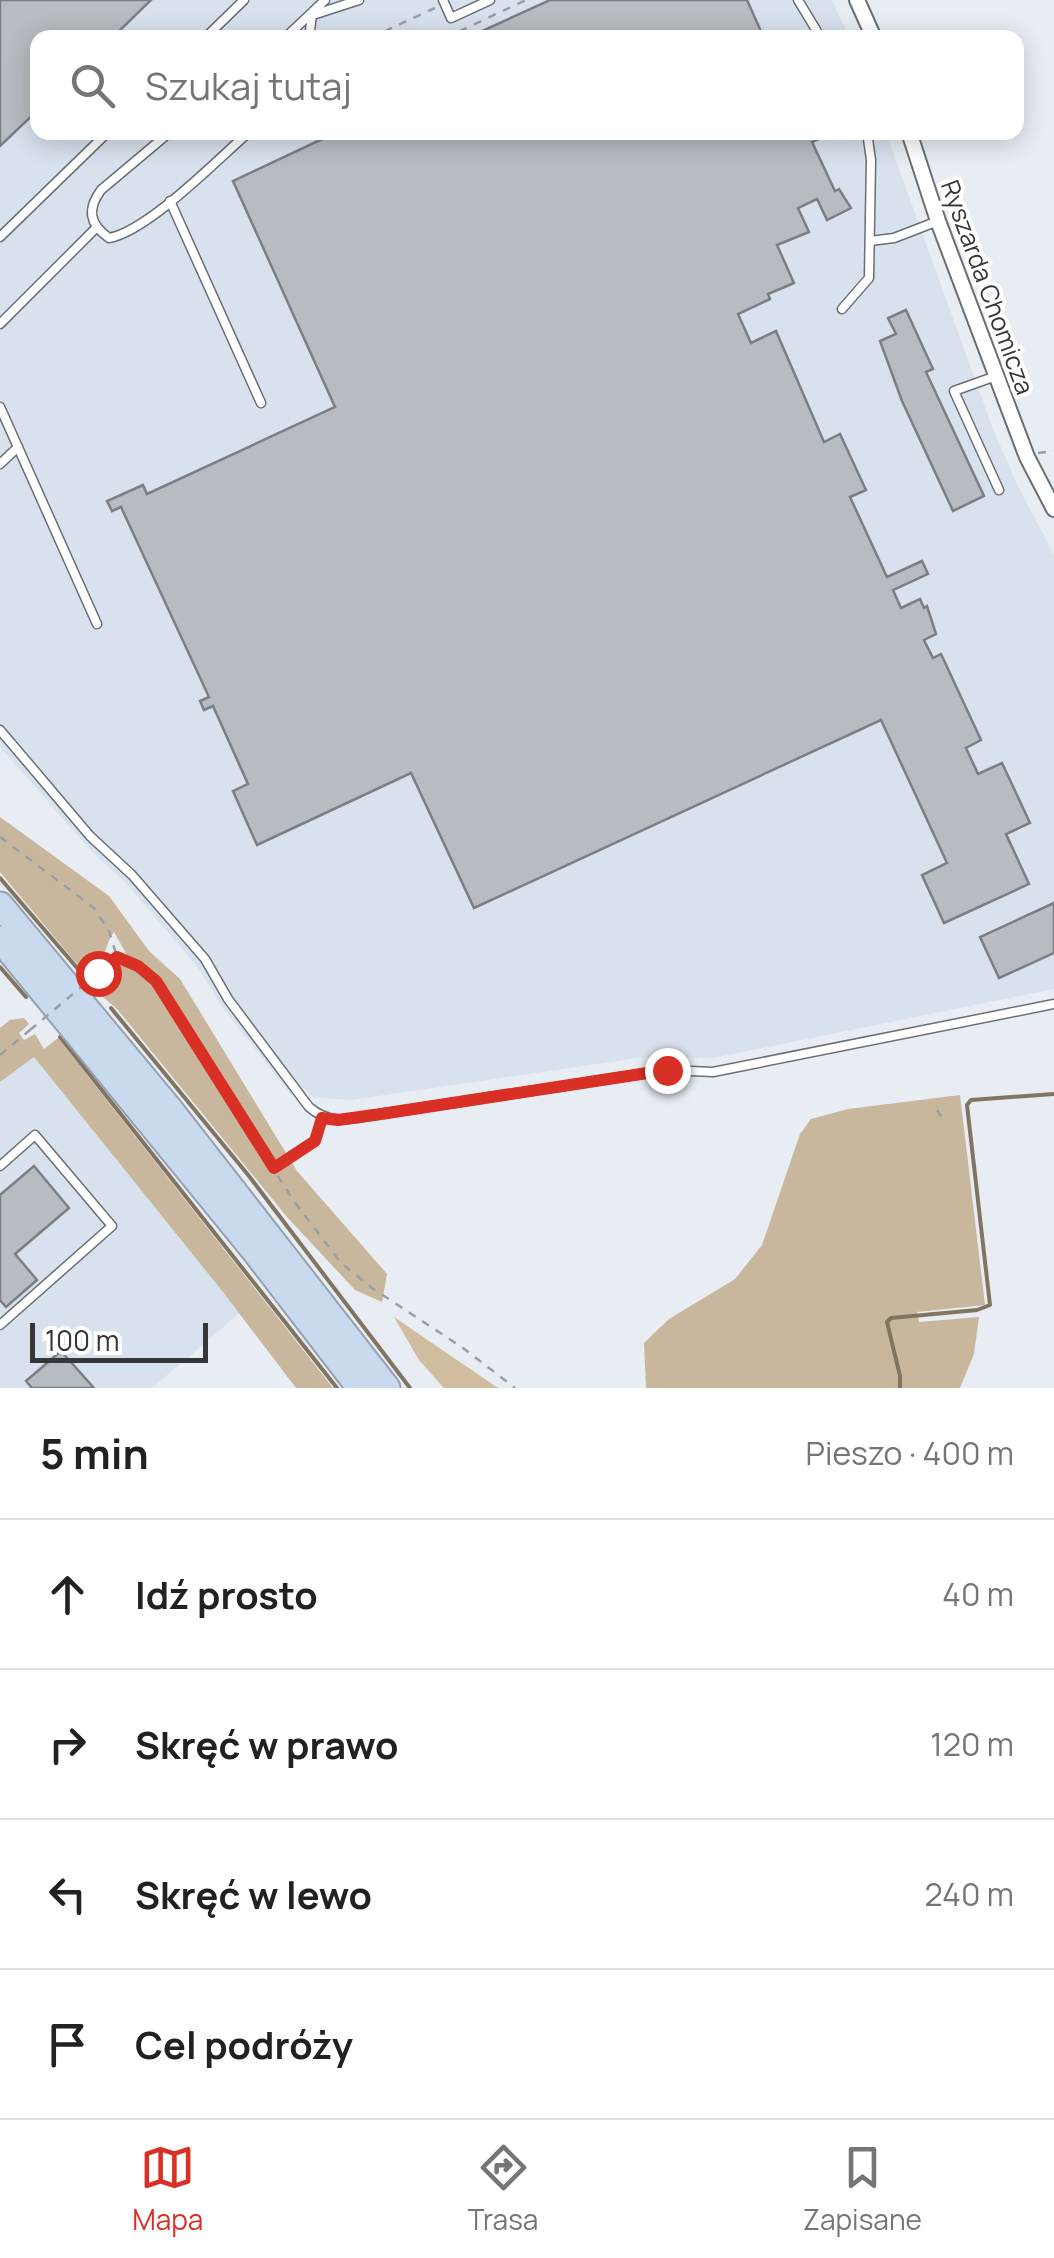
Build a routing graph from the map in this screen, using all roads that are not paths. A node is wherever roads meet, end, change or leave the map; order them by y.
1 (244, 0) edge
2 (325, 0) edge
3 (359, 0) edge
4 (490, 0) edge
5 (798, 0) edge
6 (857, 0) edge
7 (444, 1) edge
8 (312, 15) junction
9 (213, 30) edge
10 (294, 30) edge
11 (310, 30) edge
12 (815, 30) edge
13 (870, 30) edge
14 (100, 140) edge
15 (160, 140) edge
16 (240, 140) edge
17 (869, 140) edge
18 (913, 140) edge
19 (170, 202) junction
20 (938, 221) junction
21 (96, 228) junction
22 (0, 237) edge
23 (870, 241) junction
24 (842, 309) dead end
25 (0, 324) edge
26 (996, 376) junction
27 (261, 403) dead end
28 (0, 408) edge
29 (18, 447) junction
30 (0, 464) edge
31 (999, 490) dead end
32 (1054, 510) edge
33 (98, 624) dead end
34 (0, 730) edge
35 (0, 905) edge
36 (0, 939) edge
37 (1054, 1004) edge
38 (0, 1166) edge
39 (0, 1325) edge
40 (360, 1388) edge
41 (387, 1388) edge

1 - 9 lane
2 - 8 lane
3 - 8 lane
4 - 7 lane
5 - 12 lane
6 - 13 street
8 - 10 lane
8 - 11 lane
14 - 22 lane
15 - 21 lane
16 - 19 lane
17 - 23 lane
18 - 20 street, Ryszarda Chomicza
19 - 21 lane
19 - 27 lane
20 - 23 lane
20 - 26 street, Ryszarda Chomicza
21 - 25 lane
23 - 24 lane
26 - 31 lane
26 - 32 street, Ryszarda Chomicza
28 - 29 lane
29 - 30 lane
29 - 33 lane
34 - 37 lane
35 - 41 highway
36 - 40 highway
38 - 39 lane

